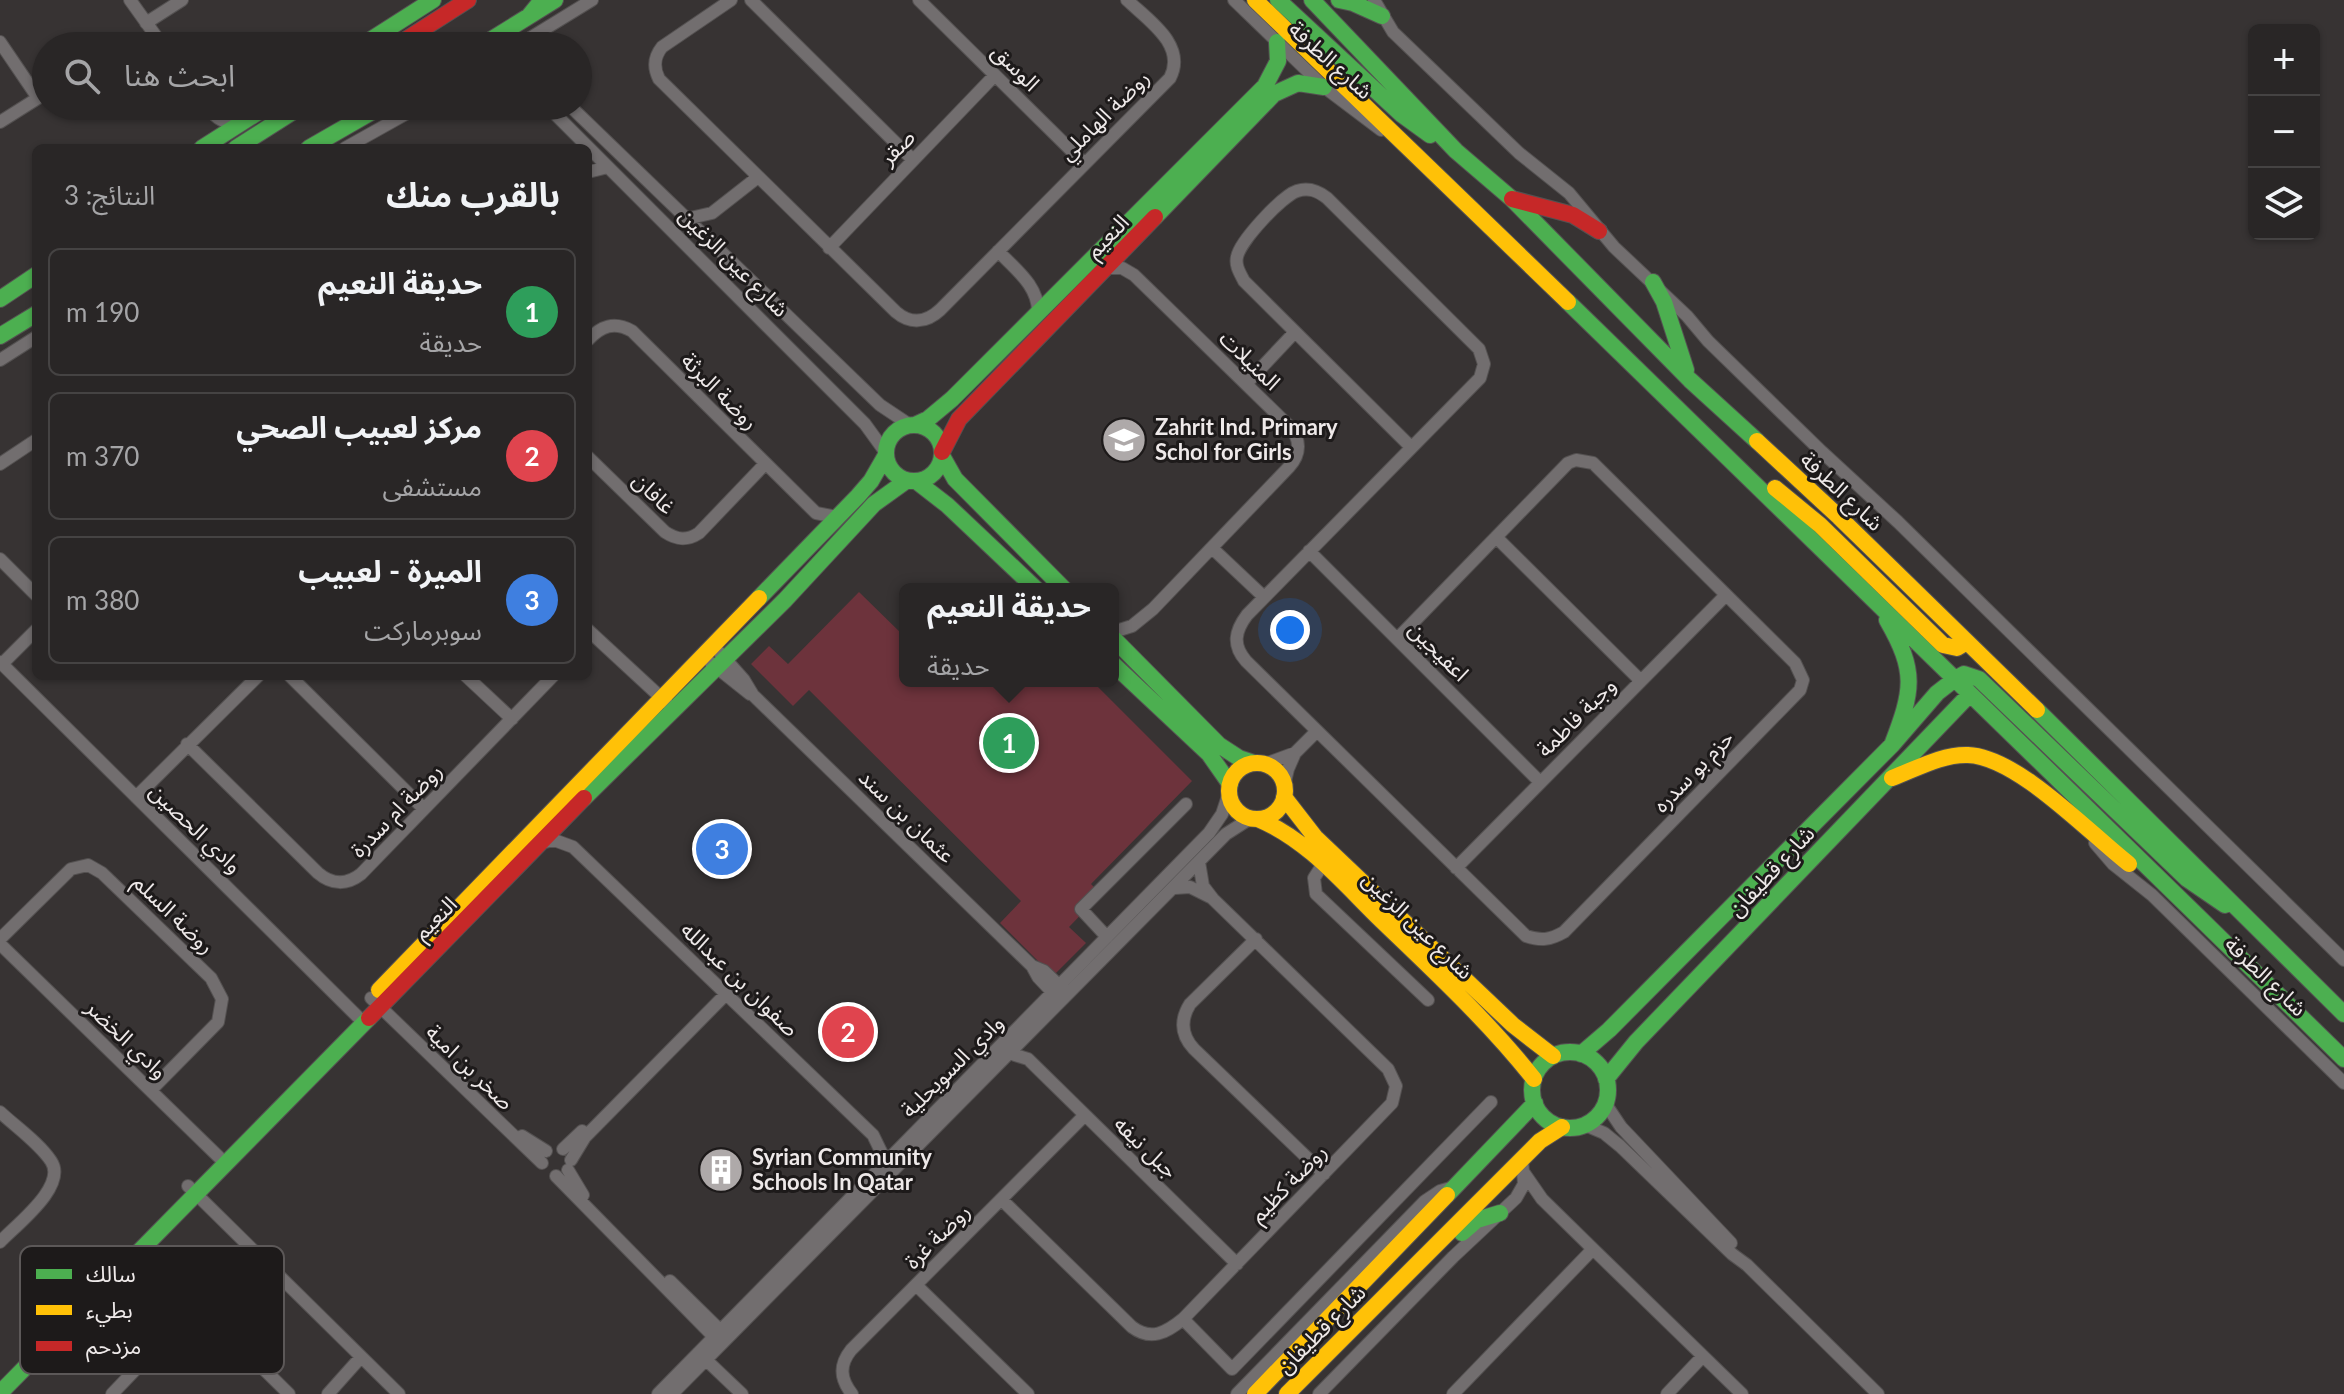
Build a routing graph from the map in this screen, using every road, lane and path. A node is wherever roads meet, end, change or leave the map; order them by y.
1 (130, 0) edge
2 (182, 0) edge
3 (433, 0) edge
4 (454, 0) edge
5 (468, 0) edge
6 (542, 0) edge
7 (555, 0) edge
8 (592, 0) edge
9 (731, 0) edge
10 (751, 0) edge
11 (919, 0) edge
12 (1127, 0) edge
13 (1234, 0) edge
14 (1255, 0) edge
15 (1278, 0) edge
16 (1312, 0) edge
17 (1339, 0) edge
18 (1374, 0) edge
19 (529, 16) junction
20 (1382, 16) junction
21 (442, 17) junction
22 (146, 23) junction
23 (544, 29) junction
24 (153, 32) edge
25 (383, 32) edge
26 (418, 32) edge
27 (503, 32) edge
28 (539, 32) edge
29 (543, 32) edge
30 (0, 42) edge
31 (1277, 42) junction
32 (995, 75) junction
33 (32, 83) edge
34 (1324, 87) junction
35 (32, 102) edge
36 (210, 120) edge
37 (222, 120) edge
38 (247, 120) edge
39 (280, 120) edge
40 (358, 120) edge
41 (395, 120) edge
42 (561, 120) edge
43 (584, 120) edge
44 (0, 122) edge
45 (244, 122) junction
46 (206, 144) edge
47 (208, 144) edge
48 (242, 144) edge
49 (316, 144) edge
50 (352, 144) edge
51 (585, 144) edge
52 (1405, 146) junction
53 (592, 151) edge
54 (1456, 151) junction
55 (912, 159) junction
56 (1084, 163) junction
57 (608, 167) junction
58 (592, 171) edge
59 (758, 177) junction
60 (1512, 199) junction
61 (712, 213) junction
62 (686, 219) junction
63 (1599, 231) junction
64 (708, 240) junction
65 (829, 248) junction
66 (998, 251) junction
67 (1107, 268) junction
68 (32, 278) edge
69 (1653, 282) junction
70 (1033, 288) junction
71 (1059, 292) junction
72 (0, 299) edge
73 (1038, 313) junction
74 (32, 316) edge
75 (1295, 332) junction
76 (0, 336) edge
77 (592, 336) edge
78 (32, 340) edge
79 (0, 360) edge
80 (1690, 380) junction
81 (1246, 384) junction
82 (912, 425) junction
83 (32, 443) edge
84 (1411, 447) junction
85 (886, 454) junction
86 (942, 454) junction
87 (1729, 458) junction
88 (592, 461) edge
89 (0, 464) edge
90 (765, 464) junction
91 (911, 481) junction
92 (816, 513) junction
93 (837, 517) junction
94 (820, 535) junction
95 (1496, 537) junction
96 (1212, 548) junction
97 (1309, 551) junction
98 (0, 559) edge
99 (1030, 583) edge
100 (1058, 583) edge
101 (32, 591) edge
102 (1868, 591) junction
103 (1726, 595) junction
104 (1264, 597) junction
105 (1119, 630) edge
106 (32, 634) edge
107 (592, 637) edge
108 (1398, 638) junction
109 (1967, 642) junction
110 (1119, 644) edge
111 (1980, 655) junction
112 (714, 657) junction
113 (1, 663) edge
114 (1119, 670) edge
115 (1955, 679) junction
116 (254, 680) edge
117 (294, 680) edge
118 (470, 680) edge
119 (549, 680) edge
120 (1640, 680) junction
121 (1976, 687) junction
122 (664, 707) junction
123 (512, 719) junction
124 (1317, 731) junction
125 (187, 744) junction
126 (1892, 745) junction
127 (1295, 753) junction
128 (1260, 764) junction
129 (1892, 778) junction
130 (1540, 782) junction
131 (1229, 788) junction
132 (1284, 791) junction
133 (136, 797) junction
134 (1186, 804) dead end
135 (424, 809) junction
136 (1254, 819) junction
137 (2090, 833) junction
138 (541, 843) junction
139 (1199, 862) junction
140 (1323, 864) junction
141 (1456, 868) junction
142 (1175, 888) junction
143 (2171, 891) junction
144 (1213, 899) junction
145 (2246, 916) junction
146 (1107, 937) junction
147 (1256, 939) junction
148 (0, 941) edge
149 (2344, 960) edge
150 (723, 991) junction
151 (1060, 993) junction
152 (377, 1000) junction
153 (1428, 1000) dead end
154 (2344, 1014) edge
155 (359, 1018) junction
156 (1012, 1042) junction
157 (1581, 1054) junction
158 (1553, 1056) junction
159 (2344, 1059) edge
160 (1534, 1079) junction
161 (1606, 1079) junction
162 (2344, 1083) edge
163 (151, 1090) junction
164 (1491, 1102) dead end
165 (1535, 1103) junction
166 (1605, 1103) junction
167 (0, 1112) edge
168 (1085, 1115) junction
169 (1585, 1125) junction
170 (1562, 1127) junction
171 (544, 1157) junction
172 (221, 1160) junction
173 (565, 1163) junction
174 (1523, 1166) junction
175 (889, 1167) junction
176 (1324, 1174) junction
177 (1457, 1186) junction
178 (192, 1190) junction
179 (1520, 1192) junction
180 (1542, 1199) junction
181 (1002, 1200) junction
182 (1500, 1213) junction
183 (0, 1242) edge
184 (135, 1246) edge
185 (139, 1246) edge
186 (249, 1246) edge
187 (1593, 1249) junction
188 (1419, 1262) junction
189 (1237, 1264) junction
190 (1747, 1265) junction
191 (284, 1281) edge
192 (916, 1285) junction
193 (1183, 1319) junction
194 (721, 1337) junction
195 (702, 1356) junction
196 (1703, 1356) junction
197 (361, 1357) junction
198 (20, 1358) edge
199 (20, 1372) edge
200 (132, 1374) edge
201 (269, 1374) edge
202 (0, 1377) edge
203 (0, 1393) edge
204 (1874, 1393) edge
205 (113, 1394) edge
206 (289, 1394) edge
207 (328, 1394) edge
208 (399, 1394) edge
209 (658, 1394) edge
210 (672, 1394) edge
211 (742, 1394) edge
212 (852, 1394) edge
213 (1028, 1394) edge
214 (1237, 1394) edge
215 (1255, 1394) edge
216 (1288, 1394) edge
217 (1319, 1394) edge
218 (1453, 1394) edge
219 (1667, 1394) edge
220 (1742, 1394) edge

1 - 22 street
2 - 22 street
3 - 25 street
4 - 21 street
5 - 21 street
6 - 19 street
7 - 19 street
8 - 23 street
9 - 59 street, روضة الهاملي
10 - 55 street
11 - 32 street, الوسق
12 - 56 street, روضة الهاملي
13 - 31 street, شارع الطرفة
14 - 52 street, شارع الطرفة
15 - 54 street
16 - 54 street, شارع الطرفة
17 - 20 street
18 - 20 street, شارع الطرفة
19 - 27 street
20 - 63 street, شارع الطرفة
21 - 26 street
22 - 24 street
23 - 28 street
23 - 29 street
30 - 33 street
31 - 34 street, شارع الطرفة
31 - 71 street, النعيم
32 - 55 street, صقر
32 - 56 street, الوسق
34 - 52 street, شارع الطرفة
34 - 67 street, النعيم
35 - 44 street
36 - 46 street
37 - 45 street
38 - 45 street
39 - 48 street
40 - 49 street
41 - 50 street
42 - 51 street, شارع عين الزغين
43 - 62 street, شارع عين الزغين
45 - 47 street
52 - 87 street, شارع الطرفة
53 - 57 street, شارع عين الزغين
54 - 60 street, شارع الطرفة
55 - 65 street, صقر
56 - 66 street, روضة الهاملي
57 - 58 street
57 - 85 street, شارع عين الزغين
59 - 61 street
59 - 65 street, روضة الهاملي
60 - 63 street
60 - 80 street, شارع الطرفة
61 - 62 street
61 - 64 street
62 - 64 street, شارع عين الزغين
63 - 69 street, شارع الطرفة
64 - 82 street, شارع عين الزغين
65 - 66 street, روضة الهاملي
66 - 70 street
67 - 81 street, المنيلات
67 - 86 street, النعيم
68 - 72 street
69 - 80 street
69 - 149 street, شارع الطرفة
70 - 71 street
70 - 73 street
71 - 73 street, النعيم
73 - 82 street, النعيم
74 - 76 street
75 - 81 street
75 - 84 street, حزم بو سدره
75 - 84 street, حزم بو سدره
77 - 90 street, روضة البرثة
78 - 79 street
80 - 109 street, شارع الطرفة
81 - 96 street, المنيلات
82 - 85 street
82 - 86 street
83 - 89 street
84 - 97 street, حزم بو سدره
85 - 91 street
85 - 93 street, النعيم
86 - 91 street
86 - 100 street
87 - 102 street, شارع الطرفة
87 - 109 street
88 - 90 street, غافان
90 - 92 street, روضة البرثة
91 - 99 street
91 - 112 street, النعيم
92 - 93 street
92 - 94 street
93 - 94 street, النعيم
94 - 112 street, النعيم
95 - 103 street, حزم بو سدره
95 - 108 street, حزم بو سدره
95 - 120 street
96 - 104 street
96 - 105 street, المنيلات
97 - 104 street, حزم بو سدره
97 - 108 street, اعفيجين
98 - 101 street
102 - 115 street, شارع الطرفة
102 - 126 street
103 - 120 street, وجبة فاطمة
103 - 141 street, حزم بو سدره
104 - 124 street, حزم بو سدره
106 - 113 street
107 - 122 street
108 - 130 street, اعفيجين
109 - 111 street, شارع الطرفة
110 - 128 street
111 - 121 street
111 - 145 street, شارع الطرفة
112 - 122 street, النعيم
112 - 151 street, عثمان بن سند
113 - 133 street, وادي الحصين
114 - 131 street
115 - 121 street
115 - 126 street
116 - 125 street
117 - 135 street
118 - 123 street
119 - 123 street, روضة ام سدرة
120 - 130 street, وجبة فاطمة
121 - 129 street, شارع قطيفان
121 - 143 street, شارع الطرفة
121 - 145 street
122 - 138 street, النعيم
122 - 152 street, النعيم
123 - 135 street, روضة ام سدرة
124 - 127 street
124 - 141 street, حزم بو سدره
125 - 133 street
125 - 135 street, روضة ام سدرة
126 - 157 street
127 - 128 street
127 - 132 street
128 - 131 street
128 - 132 street
129 - 137 street
129 - 161 street, شارع قطيفان
130 - 141 street, وجبة فاطمة
131 - 136 street
131 - 146 street, وادي السويحلية
132 - 136 street
132 - 158 street, شارع عين الزغين
133 - 155 street, وادي الحصين
134 - 146 street
136 - 139 street, وادي السويحلية
136 - 140 street, شارع عين الزغين
137 - 143 street
137 - 162 street, شارع الطرفة
138 - 150 street, صفوان بن عبدالله
138 - 152 street, النعيم
139 - 142 street, وادي السويحلية
139 - 144 street, روضة كظيم
140 - 153 street
140 - 160 street, شارع عين الزغين
142 - 144 street, روضة كظيم
142 - 151 street, وادي السويحلية
143 - 159 street, شارع الطرفة
144 - 147 street, روضة كظيم
145 - 154 street, شارع الطرفة
146 - 151 street, وادي السويحلية
147 - 176 street, روضة كظيم
147 - 176 street
148 - 163 street, وادي الخضر
148 - 163 street, روضة السلم
150 - 173 street
150 - 175 street, صفوان بن عبدالله
151 - 156 street, وادي السويحلية
152 - 155 street, النعيم
152 - 171 street, صخر بن امية
155 - 172 street, النعيم
156 - 168 street, جبل نيفه
156 - 175 street, وادي السويحلية
157 - 158 street
157 - 161 street
158 - 160 street
160 - 165 street
161 - 166 street
163 - 172 street, وادي الخضر
164 - 193 street
165 - 170 street
165 - 177 street, شارع قطيفان
166 - 169 street
166 - 190 street
167 - 183 street
168 - 181 street, روضة غرة
168 - 189 street, جبل نيفه
169 - 170 street
169 - 190 street
170 - 174 street, شارع قطيفان
171 - 173 street
171 - 173 street, صخر بن امية
172 - 178 street, النعيم
173 - 194 street
174 - 179 street
174 - 180 street
174 - 188 street, شارع قطيفان
175 - 194 street, وادي السويحلية
176 - 189 street, روضة كظيم
177 - 214 street, شارع قطيفان
177 - 215 street, شارع قطيفان
178 - 184 street, النعيم
178 - 185 street, النعيم
178 - 186 street
179 - 180 street
179 - 182 street, شارع قطيفان
180 - 187 street
181 - 192 street, روضة غرة
181 - 193 street, روضة كظيم
182 - 188 street
182 - 217 street, شارع قطيفان
187 - 196 street
187 - 218 street
188 - 216 street, شارع قطيفان
189 - 193 street, روضة كظيم
190 - 204 street
191 - 197 street
192 - 212 street, روضة غرة
192 - 213 street
194 - 195 street, وادي السويحلية
195 - 209 street, وادي السويحلية
195 - 210 street, وادي السويحلية
195 - 211 street
196 - 219 street
196 - 220 street
197 - 207 street
197 - 208 street
198 - 202 street, النعيم
199 - 203 street, النعيم
200 - 205 street
201 - 206 street

